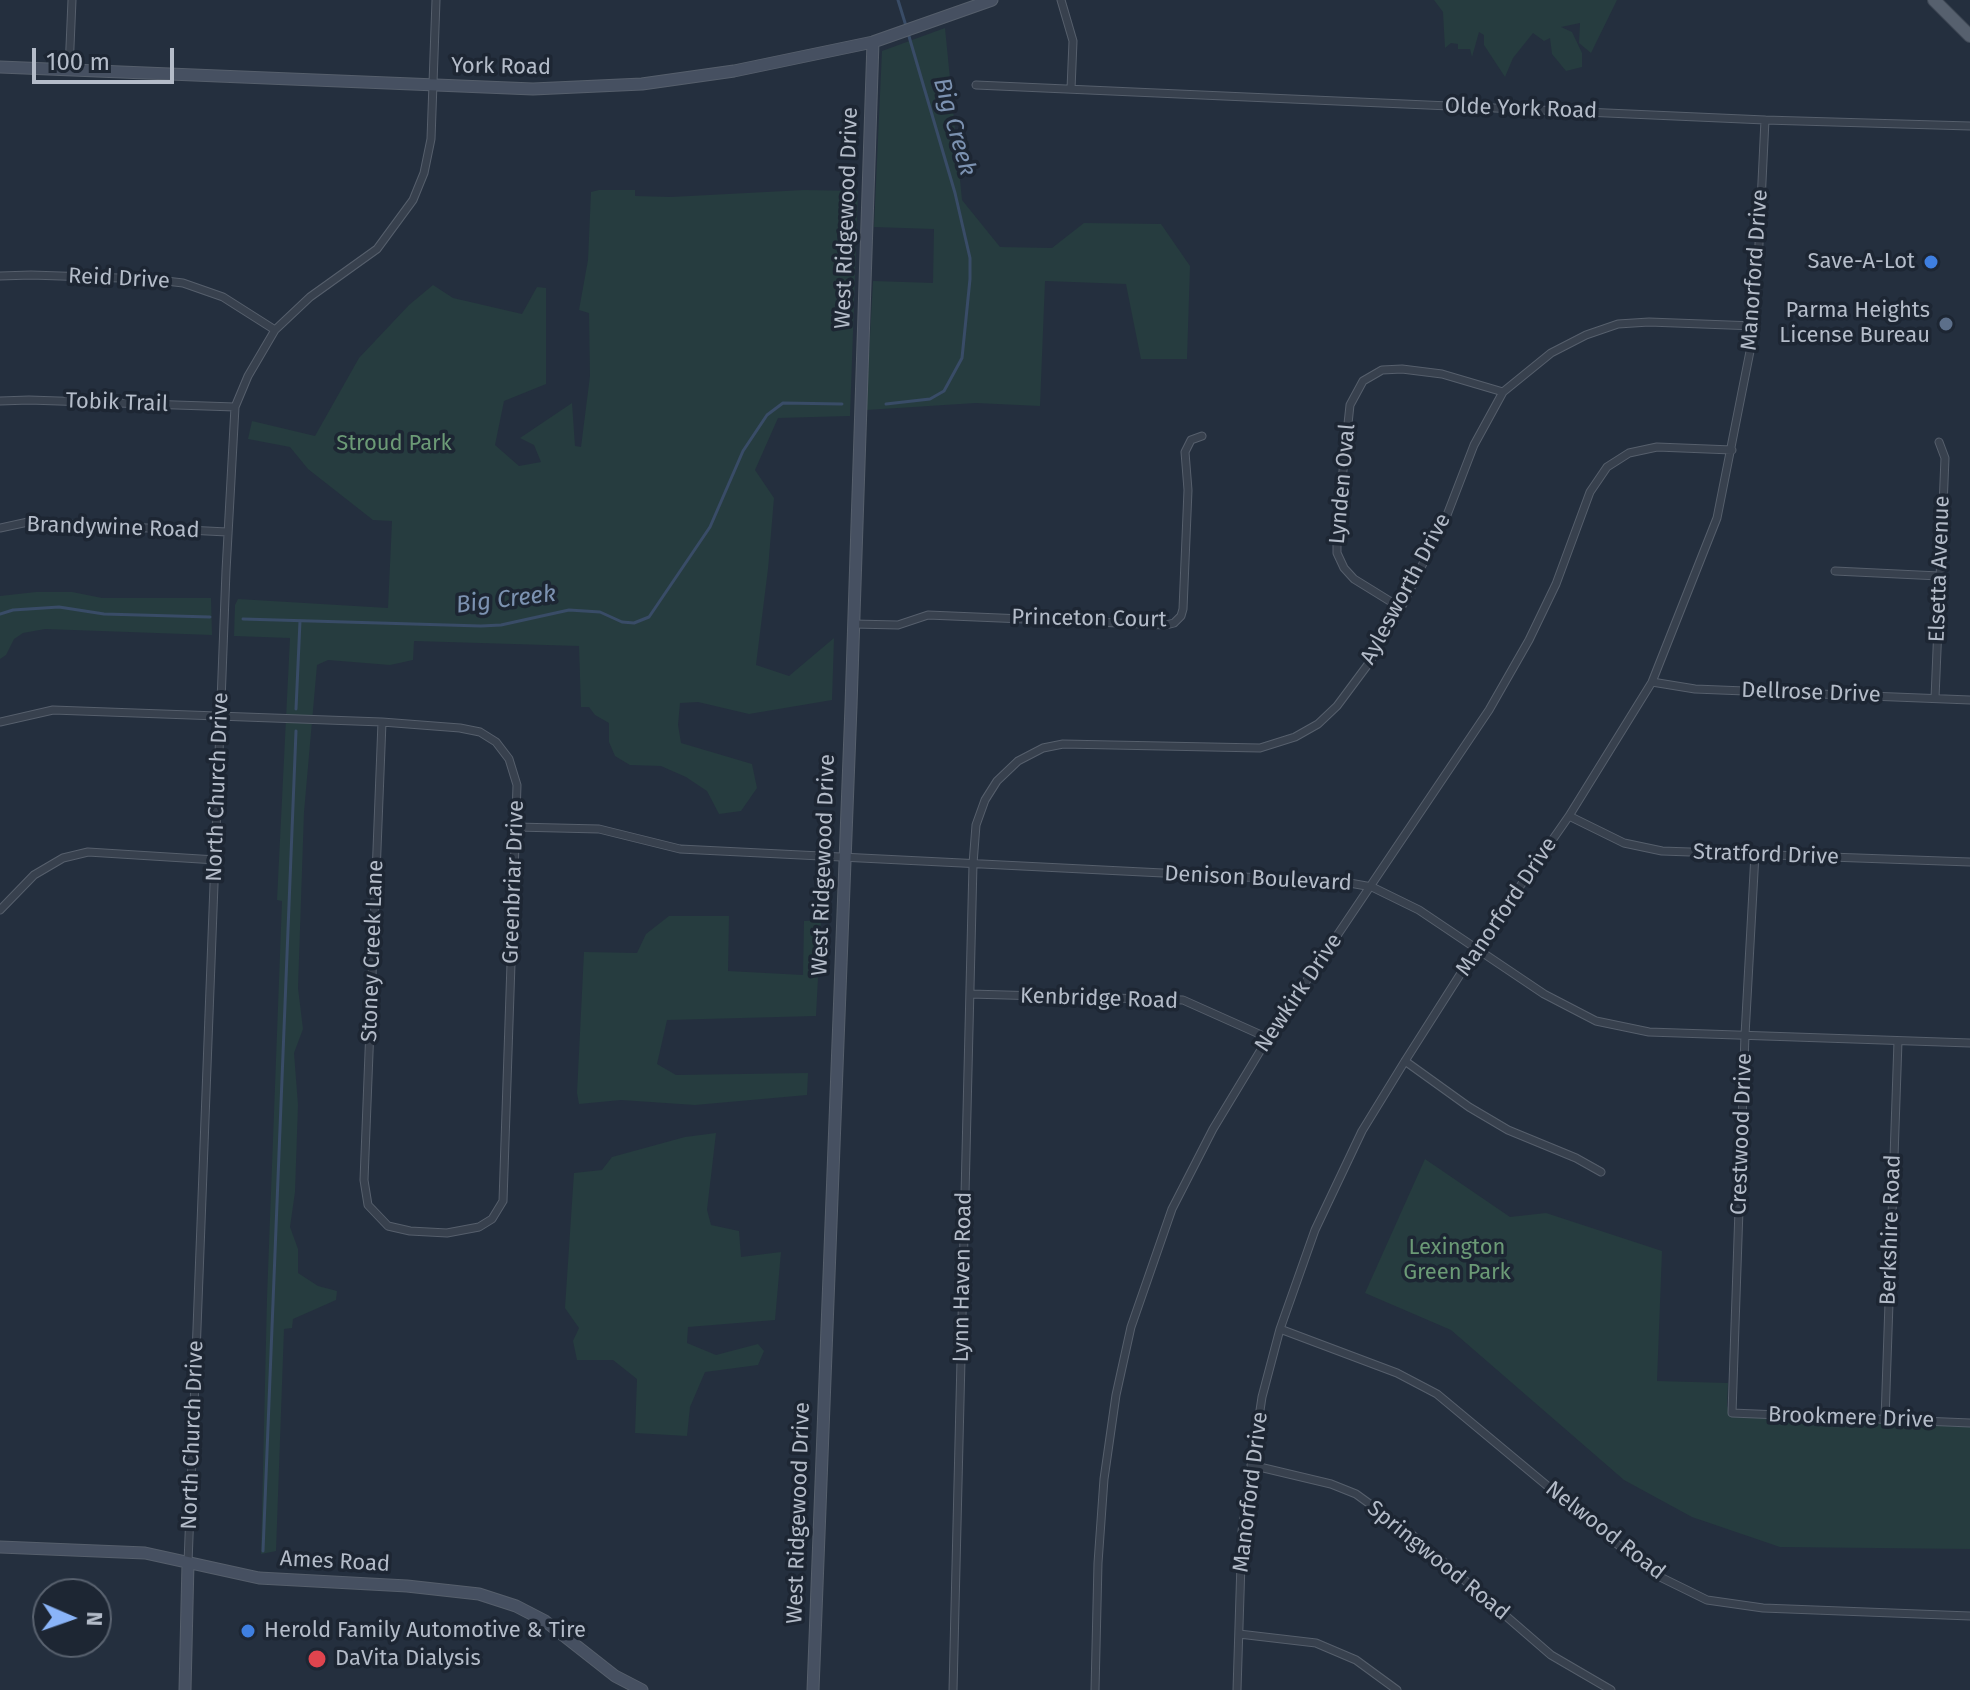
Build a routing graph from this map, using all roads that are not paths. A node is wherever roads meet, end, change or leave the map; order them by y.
1 (72, 0) edge
2 (436, 0) edge
3 (992, 0) edge
4 (1061, 0) edge
5 (1934, 0) edge
6 (1970, 36) edge
7 (873, 42) junction
8 (0, 67) edge
9 (69, 70) junction
10 (976, 85) dead end
11 (433, 86) junction
12 (1071, 89) junction
13 (1765, 120) junction
14 (1970, 126) edge
15 (0, 276) edge
16 (1755, 326) junction
17 (275, 330) junction
18 (1503, 392) junction
19 (0, 401) edge
20 (235, 407) junction
21 (1202, 436) dead end
22 (1939, 442) dead end
23 (1732, 450) junction
24 (0, 528) edge
25 (227, 532) junction
26 (1835, 571) dead end
27 (1939, 576) junction
28 (1401, 608) junction
29 (853, 624) junction
30 (1652, 682) junction
31 (1935, 698) junction
32 (1970, 700) edge
33 (221, 716) junction
34 (0, 722) edge
35 (382, 722) junction
36 (1569, 816) junction
37 (516, 827) junction
38 (1755, 854) junction
39 (844, 858) junction
40 (216, 860) junction
41 (1970, 862) edge
42 (973, 864) junction
43 (1372, 887) junction
44 (0, 910) edge
45 (1477, 948) junction
46 (970, 994) junction
47 (1745, 1035) junction
48 (1268, 1038) junction
49 (1898, 1041) junction
50 (1970, 1043) edge
51 (1405, 1061) junction
52 (1601, 1172) dead end
53 (364, 1180) joint
54 (1280, 1329) junction
55 (1732, 1413) joint
56 (1885, 1419) junction
57 (1970, 1423) edge
58 (1251, 1465) junction
59 (0, 1547) edge
60 (188, 1563) junction
61 (1970, 1616) edge
62 (1239, 1634) junction
63 (185, 1690) edge
64 (642, 1690) edge
65 (813, 1690) edge
66 (953, 1690) edge
67 (1095, 1690) edge
68 (1237, 1690) edge
69 (1397, 1690) edge
70 (1611, 1690) edge

1 - 9 street
2 - 11 street, North Church Drive
3 - 7 main road, York Road
4 - 12 street
5 - 6 main road
7 - 11 main road, York Road
7 - 29 main road, West Ridgewood Drive
8 - 9 main road, York Road
9 - 11 main road, York Road
10 - 12 street, Olde York Road
11 - 17 street, North Church Drive
12 - 13 street, Olde York Road
13 - 14 street, Olde York Road
13 - 16 street, Manorford Drive
15 - 17 street, Reid Drive
16 - 18 street, Aylesworth Drive
16 - 23 street, Manorford Drive
17 - 20 street, North Church Drive
18 - 28 street, Aylesworth Drive
18 - 28 street, Lynden Oval
19 - 20 street, Tobik Trail
20 - 25 street, North Church Drive
21 - 29 street, Princeton Court
22 - 27 street, Elsetta Avenue
23 - 30 street, Manorford Drive
23 - 43 street, Newkirk Drive
24 - 25 street, Brandywine Road
25 - 33 street, North Church Drive
26 - 27 street
27 - 31 street, Elsetta Avenue
28 - 42 street, Aylesworth Drive
29 - 39 main road, West Ridgewood Drive
30 - 31 street, Dellrose Drive
30 - 36 street, Manorford Drive
31 - 32 street, Dellrose Drive
33 - 34 street, Greenbriar Drive
33 - 35 street, Greenbriar Drive
33 - 40 street, North Church Drive
35 - 37 street, Greenbriar Drive
35 - 53 street, Stoney Creek Lane
36 - 38 street, Stratford Drive
36 - 45 street, Manorford Drive
37 - 39 street, Denison Boulevard
37 - 53 street, Greenbriar Drive
38 - 41 street, Stratford Drive
38 - 47 street, Crestwood Drive
39 - 42 street, Denison Boulevard
39 - 65 main road, West Ridgewood Drive
40 - 44 street
40 - 60 street, North Church Drive
42 - 43 street, Denison Boulevard
42 - 46 street, Lynn Haven Road
43 - 45 street, Denison Boulevard
43 - 48 street, Newkirk Drive
45 - 47 street, Denison Boulevard
45 - 51 street, Manorford Drive
46 - 48 street, Kenbridge Road
46 - 66 street, Lynn Haven Road
47 - 49 street, Denison Boulevard
47 - 55 street, Crestwood Drive
48 - 67 street, Newkirk Drive
49 - 50 street, Denison Boulevard
49 - 56 street, Berkshire Road
51 - 52 street
51 - 54 street, Manorford Drive
54 - 58 street, Manorford Drive
54 - 61 street, Nelwood Road
55 - 56 street, Brookmere Drive
56 - 57 street, Brookmere Drive
58 - 62 street, Manorford Drive
58 - 70 street, Springwood Road
59 - 60 main road, Ames Road
60 - 63 main road
60 - 64 main road, Ames Road
62 - 68 street, Manorford Drive
62 - 69 street

